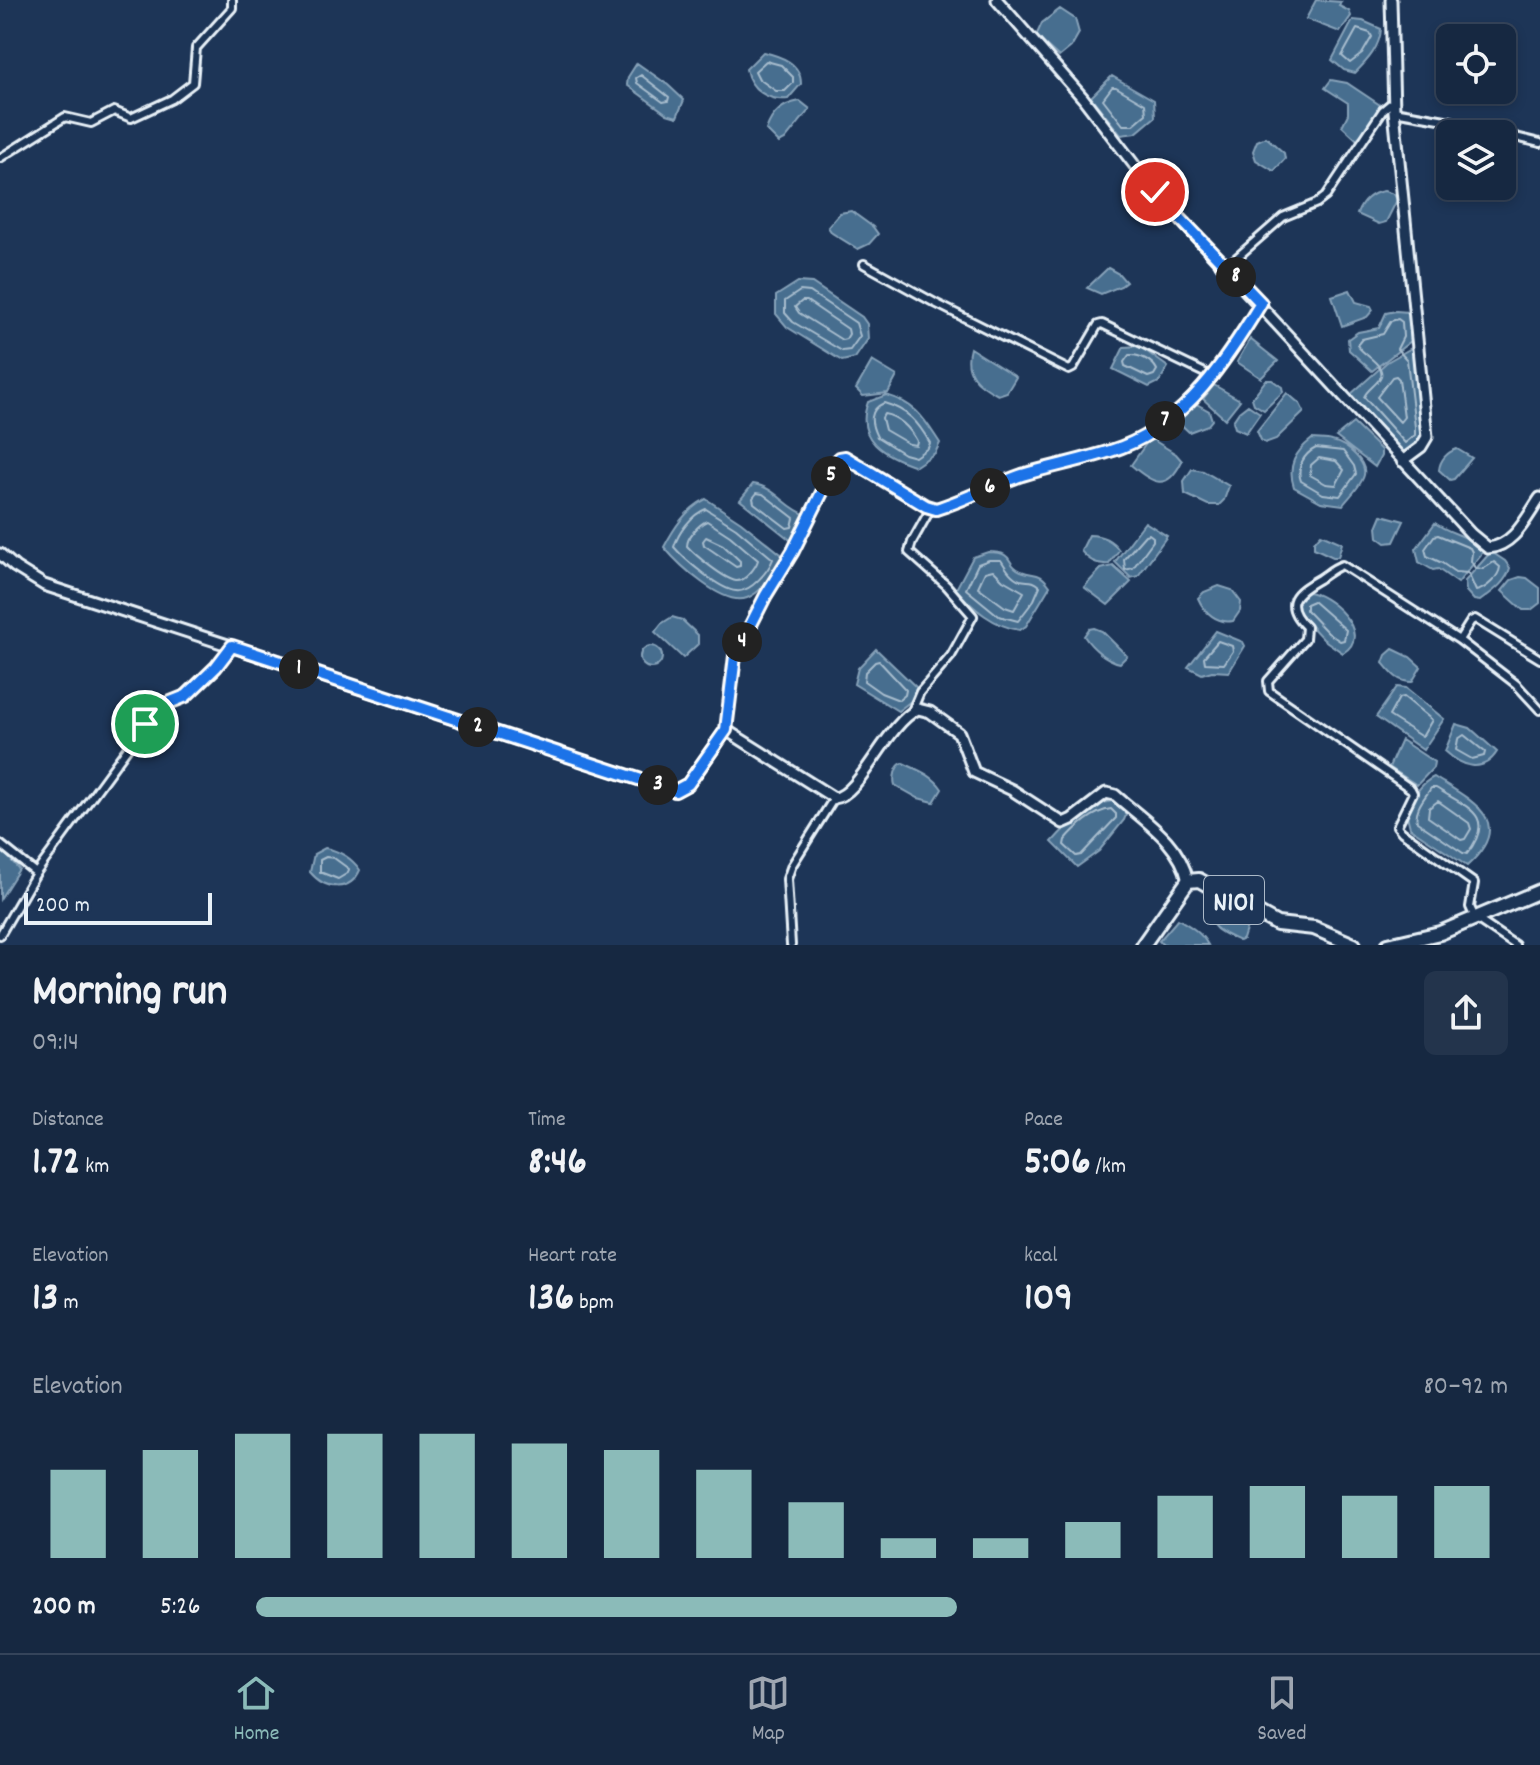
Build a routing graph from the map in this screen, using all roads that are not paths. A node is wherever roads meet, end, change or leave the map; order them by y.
1 (232, 0) edge
2 (1011, 0) edge
3 (1391, 0) edge
4 (1000, 4) edge
5 (1394, 106) junction
6 (1540, 143) edge
7 (0, 158) edge
8 (864, 264) dead end
9 (1226, 267) junction
10 (1261, 303) junction
11 (1213, 377) junction
12 (1402, 461) junction
13 (1540, 498) edge
14 (931, 508) junction
15 (0, 554) edge
16 (1459, 640) junction
17 (232, 646) junction
18 (1540, 659) edge
19 (1540, 710) edge
20 (912, 711) junction
21 (726, 730) junction
22 (834, 798) junction
23 (0, 844) edge
24 (36, 873) junction
25 (1188, 881) junction
26 (1540, 891) edge
27 (1475, 918) junction
28 (0, 935) edge
29 (791, 945) edge
30 (1143, 945) edge
31 (1354, 945) edge
32 (1388, 945) edge
33 (1515, 945) edge

1 - 7 street
2 - 4 street
3 - 5 street
4 - 9 street
5 - 6 street
5 - 9 street
5 - 12 street
8 - 11 street
9 - 10 street
10 - 11 street
10 - 12 street
11 - 14 street
12 - 13 street
14 - 20 street
14 - 21 street
15 - 17 street
16 - 18 street
16 - 19 street
16 - 27 street
17 - 21 street
17 - 24 street
20 - 22 street
20 - 25 street
21 - 22 street
22 - 29 street
23 - 24 street
24 - 28 street
25 - 30 highway, N101
25 - 31 highway, N101
26 - 27 highway
27 - 32 highway
27 - 33 street

